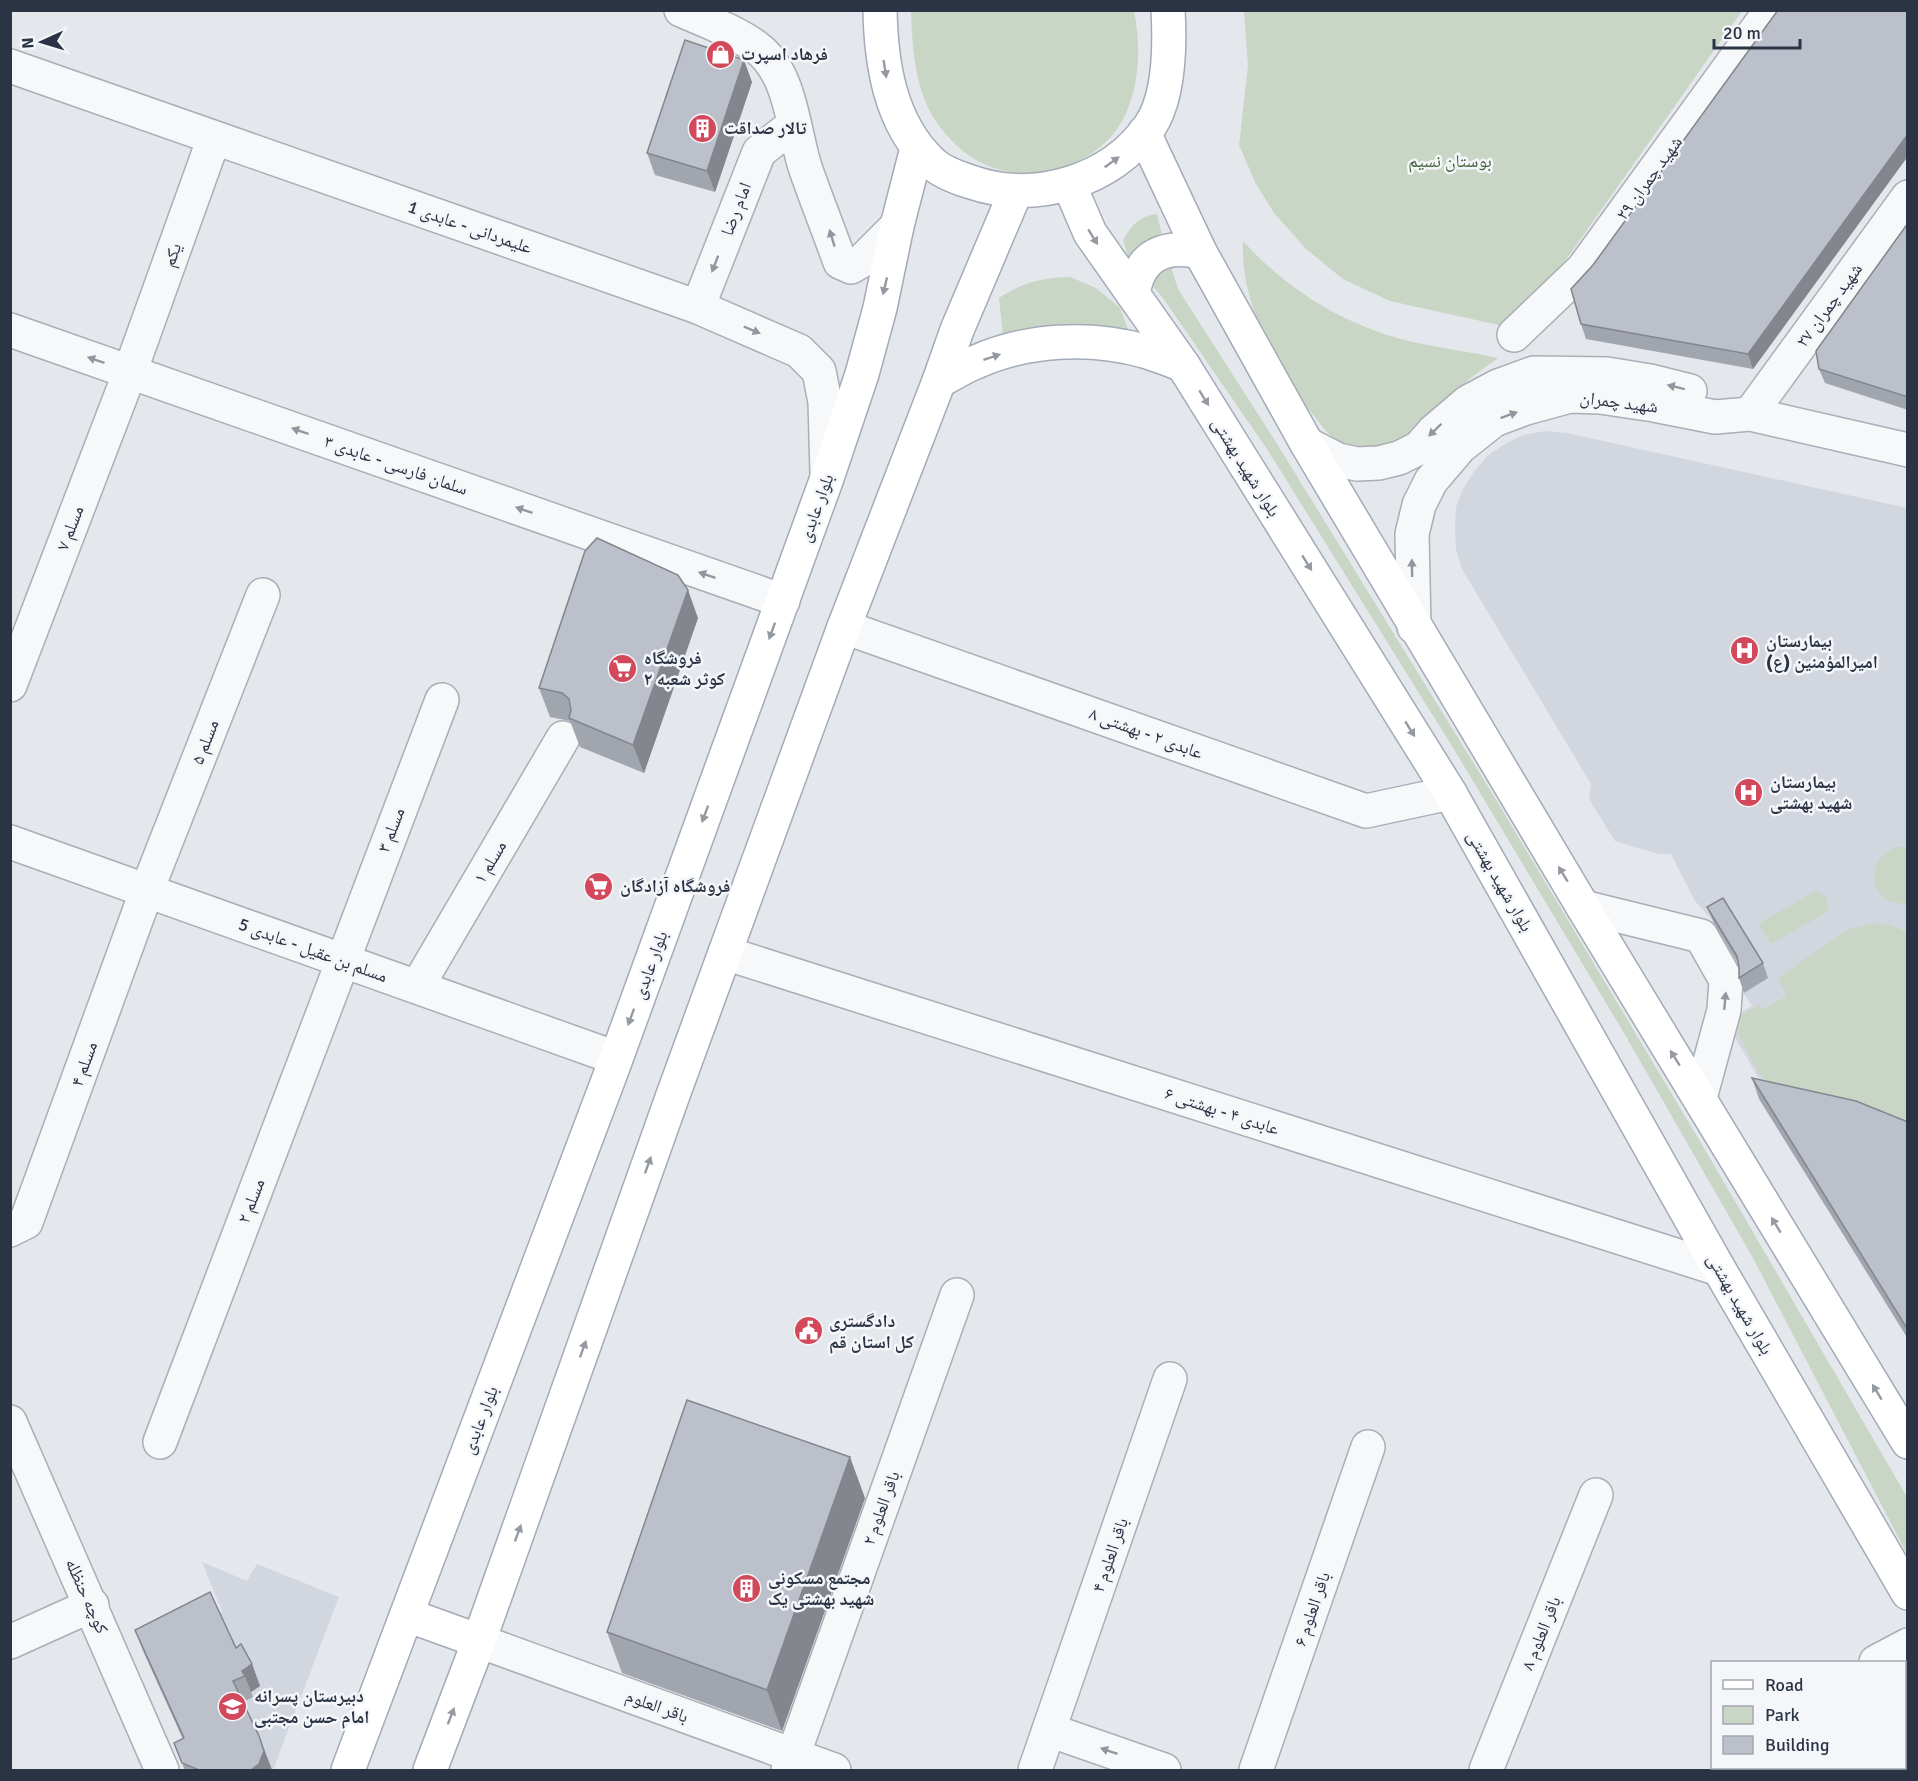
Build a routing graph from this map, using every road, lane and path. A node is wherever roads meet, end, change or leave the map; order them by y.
1 (681, 10) edge
2 (880, 10) edge
3 (1168, 10) edge
4 (1771, 10) edge
5 (10, 66) edge
6 (793, 125) junction
7 (1144, 132) junction
8 (214, 138) junction
9 (917, 148) junction
10 (1069, 184) junction
11 (1016, 191) junction
12 (1908, 197) edge
13 (897, 226) junction
14 (1200, 252) junction
15 (1133, 294) junction
16 (698, 307) junction
17 (10, 330) edge
18 (1514, 335) dead end
19 (1183, 365) junction
20 (130, 372) junction
21 (939, 381) junction
22 (1750, 414) junction
23 (1307, 444) junction
24 (1908, 450) edge
25 (827, 478) junction
26 (263, 594) dead end
27 (783, 601) junction
28 (844, 627) junction
29 (1414, 627) junction
30 (10, 685) edge
31 (442, 700) dead end
32 (563, 738) dead end
33 (1450, 794) junction
34 (10, 842) edge
35 (147, 890) junction
36 (1583, 907) junction
37 (725, 953) junction
38 (341, 960) junction
39 (417, 987) junction
40 (616, 1058) junction
41 (1700, 1098) junction
42 (10, 1230) edge
43 (1719, 1269) junction
44 (957, 1295) dead end
45 (1170, 1379) dead end
46 (10, 1422) edge
47 (160, 1442) dead end
48 (1908, 1442) edge
49 (1368, 1447) dead end
50 (1596, 1495) dead end
51 (1908, 1593) edge
52 (92, 1605) junction
53 (407, 1615) junction
54 (479, 1641) junction
55 (10, 1642) edge
56 (1908, 1645) edge
57 (1878, 1661) edge
58 (1049, 1730) junction
59 (790, 1763) edge
60 (162, 1770) edge
61 (348, 1770) edge
62 (430, 1770) edge
63 (834, 1770) edge
64 (1035, 1770) edge
65 (1164, 1770) edge
66 (1256, 1770) edge
67 (1486, 1770) edge

1 - 6 street
2 -> 9 main road
3 - 7 main road
4 - 18 street, شهید چمران ۲۹
5 - 8 street, علیمردانی - عابدی 1
13 -> 6 street
6 -> 16 street, امام رضا
10 -> 7 main road
7 - 14 main road
8 - 16 street, علیمردانی - عابدی 1
8 - 20 street, یکم
9 - 11 main road
9 - 13 main road, بلوار عابدی
10 - 11 main road
10 -> 15 main road, بلوار شهید بهشتی
11 - 21 main road
12 - 22 street, شهید چمران ۲۷
13 -> 25 main road, بلوار عابدی
14 - 15 main road
14 - 23 main road
15 - 19 main road, بلوار شهید بهشتی
16 -> 25 street, علیمردانی - عابدی 1
20 -> 17 street, سلمان فارسی - عابدی ۳
21 -> 19 main road
19 -> 33 main road, بلوار شهید بهشتی
27 -> 20 street, سلمان فارسی - عابدی ۳
20 - 30 street, مسلم ۷
21 - 28 main road
22 -> 23 street
22 - 24 street, شهید چمران
29 -> 22 street, شهید چمران
23 - 29 main road
25 - 27 main road, بلوار عابدی
26 - 35 street, مسلم ۵
27 -> 40 main road, بلوار عابدی
28 - 33 street, عابدی ۲ - بهشتی ۸
28 - 37 main road
36 -> 29 main road
31 - 38 street, مسلم ۳
32 - 39 street, مسلم ۱
33 - 43 main road, بلوار شهید بهشتی
34 - 35 street, مسلم بن عقیل - عابدی 5
35 - 38 street, مسلم بن عقیل - عابدی 5
35 - 42 street, مسلم ۴
41 -> 36 main road
41 -> 36 street
37 - 43 street, عابدی ۴ - بهشتی ۶
54 -> 37 main road
38 - 39 street, مسلم بن عقیل - عابدی 5
38 - 47 street, مسلم ۲
39 - 40 street, مسلم بن عقیل - عابدی 5
40 - 53 main road, بلوار عابدی
48 -> 41 main road
43 - 51 main road, بلوار شهید بهشتی
44 - 59 street, باقر العلوم ۲
45 - 58 street, باقر العلوم ۴
46 - 52 street, کوچه حنظله
49 - 66 street, باقر العلوم ۶
50 - 67 street, باقر العلوم ۸
52 - 55 street
52 - 60 street, کوچه حنظله
53 - 54 main road
53 - 61 main road, بلوار عابدی
54 - 59 street, باقر العلوم
62 -> 54 main road
56 - 57 street
58 - 64 street, باقر العلوم ۴
65 -> 58 street
59 - 63 street, باقر العلوم

